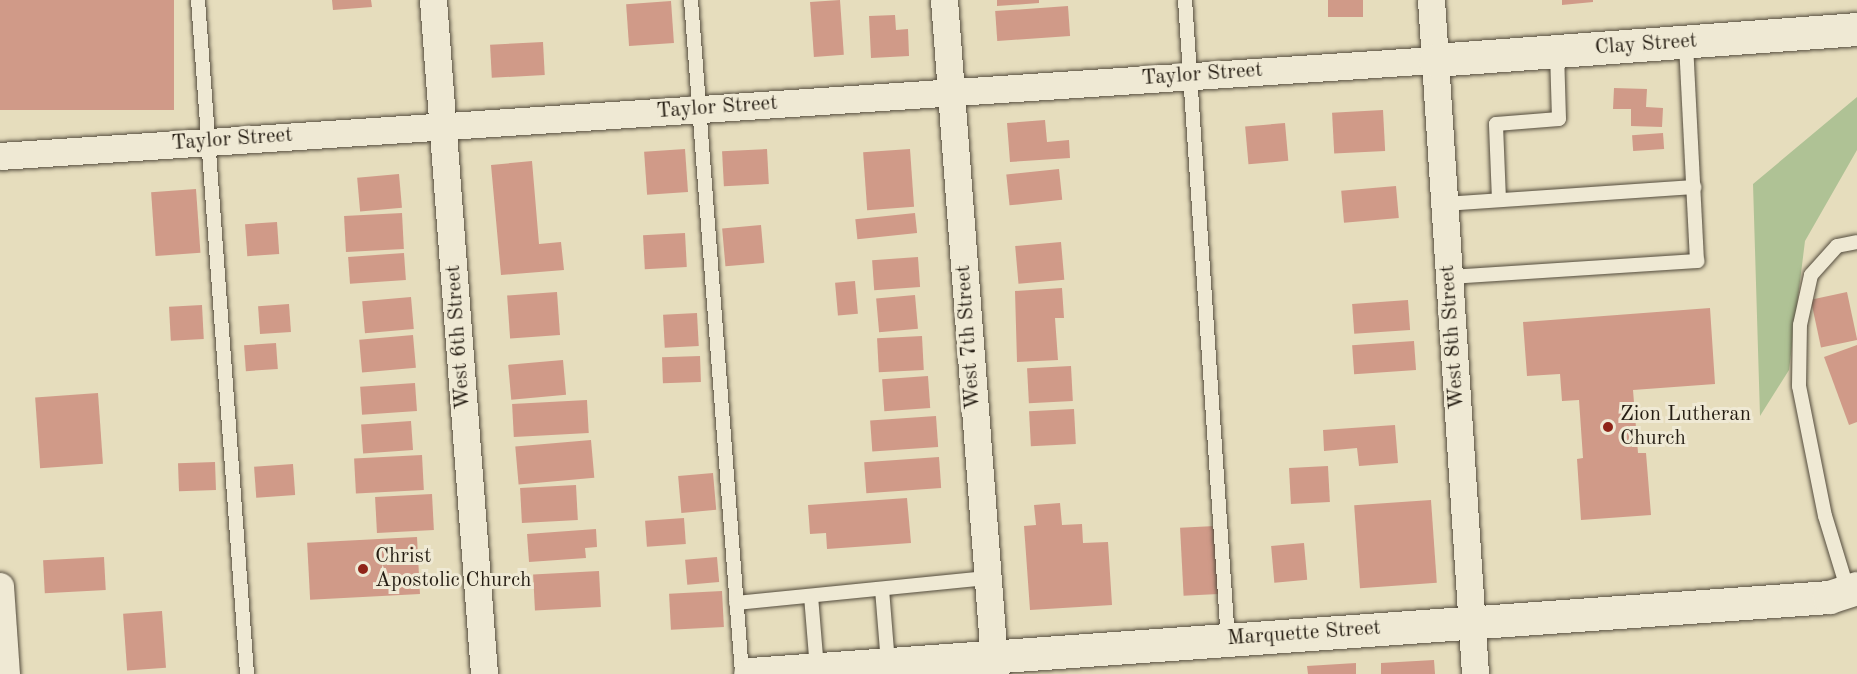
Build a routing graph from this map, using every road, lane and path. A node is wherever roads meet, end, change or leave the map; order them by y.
1 (198, 0) edge
2 (433, 0) edge
3 (691, 0) edge
4 (944, 0) edge
5 (1185, 0) edge
6 (1431, 0) edge
7 (1857, 29) edge
8 (1686, 42) junction
9 (1557, 52) junction
10 (1435, 60) junction
11 (1190, 76) junction
12 (951, 92) junction
13 (699, 109) junction
14 (444, 126) junction
15 (207, 142) junction
16 (0, 156) edge
17 (1694, 187) junction
18 (1499, 200) junction
19 (1444, 204) junction
20 (1857, 242) edge
21 (1449, 277) junction
22 (987, 578) junction
23 (0, 586) edge
24 (882, 589) junction
25 (1852, 589) edge
26 (811, 596) junction
27 (736, 603) junction
28 (1472, 622) junction
29 (1228, 640) junction
30 (888, 664) junction
31 (994, 665) edge
32 (817, 669) junction
33 (6, 674) edge
34 (247, 674) edge
35 (484, 674) edge
36 (742, 674) edge
37 (750, 674) edge
38 (1474, 674) edge

1 - 15 lane
2 - 14 street, West 6th Street
3 - 13 lane
4 - 12 street, West 7th Street
5 - 11 lane
6 - 10 street, West 8th Street
7 - 8 street, Clay Street
8 - 9 street, Clay Street
8 - 17 lane
9 - 10 street, Clay Street
9 - 18 lane
10 - 11 street, Taylor Street
10 - 19 street, West 8th Street
11 - 12 street, Taylor Street
11 - 29 lane
12 - 13 street, Taylor Street
12 - 22 street, West 7th Street
13 - 14 street, Taylor Street
13 - 27 lane
14 - 15 street, Taylor Street
14 - 35 street, West 6th Street
15 - 16 street, Taylor Street
15 - 34 lane
17 - 18 lane
17 - 21 lane
18 - 19 lane
19 - 21 street, West 8th Street
20 - 25 lane
21 - 28 street, West 8th Street
22 - 24 lane
22 - 31 street, West 7th Street
23 - 33 street
24 - 26 lane
24 - 30 lane
25 - 28 street, Marquette Street
26 - 27 lane
26 - 32 lane
27 - 36 lane
28 - 29 street, Marquette Street
28 - 38 street, West 8th Street
29 - 31 street, Marquette Street
30 - 31 street, Marquette Street
30 - 32 street, Marquette Street
32 - 37 street, Marquette Street

